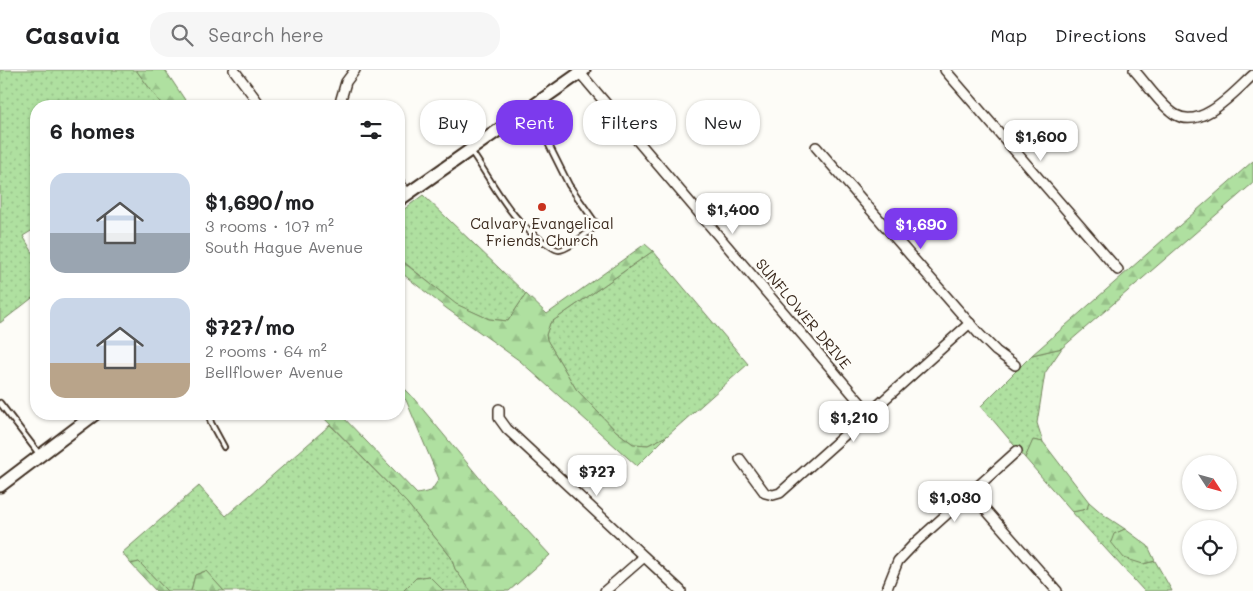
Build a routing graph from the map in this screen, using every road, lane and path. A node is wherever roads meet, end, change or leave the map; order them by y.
1 (234, 70) edge
2 (355, 70) edge
3 (945, 70) edge
4 (1134, 70) edge
5 (582, 71) edge
6 (1253, 75) edge
7 (256, 100) edge
8 (341, 100) edge
9 (540, 100) edge
10 (496, 131) edge
11 (549, 145) edge
12 (816, 147) dead end
13 (470, 150) junction
14 (405, 196) edge
15 (1118, 270) dead end
16 (970, 323) junction
17 (1015, 365) dead end
18 (0, 403) edge
19 (499, 409) dead end
20 (869, 413) junction
21 (87, 420) edge
22 (210, 420) edge
23 (224, 446) dead end
24 (1016, 451) dead end
25 (40, 454) junction
26 (740, 459) dead end
27 (0, 486) edge
28 (971, 493) junction
29 (644, 557) junction
30 (605, 591) edge
31 (680, 591) edge
32 (886, 591) edge
33 (1057, 591) edge

1 - 7 street
2 - 8 street
3 - 15 street
4 - 6 street
5 - 9 main road
5 - 20 street, SUNFLOWER DRIVE
10 - 13 main road
11 - 13 lane
12 - 16 street
13 - 14 main road
16 - 17 street
16 - 20 street
18 - 25 lane
19 - 29 street
20 - 26 street
21 - 25 main road
22 - 23 lane
24 - 28 street
25 - 27 main road
28 - 32 street
28 - 33 street
29 - 30 street
29 - 31 street

